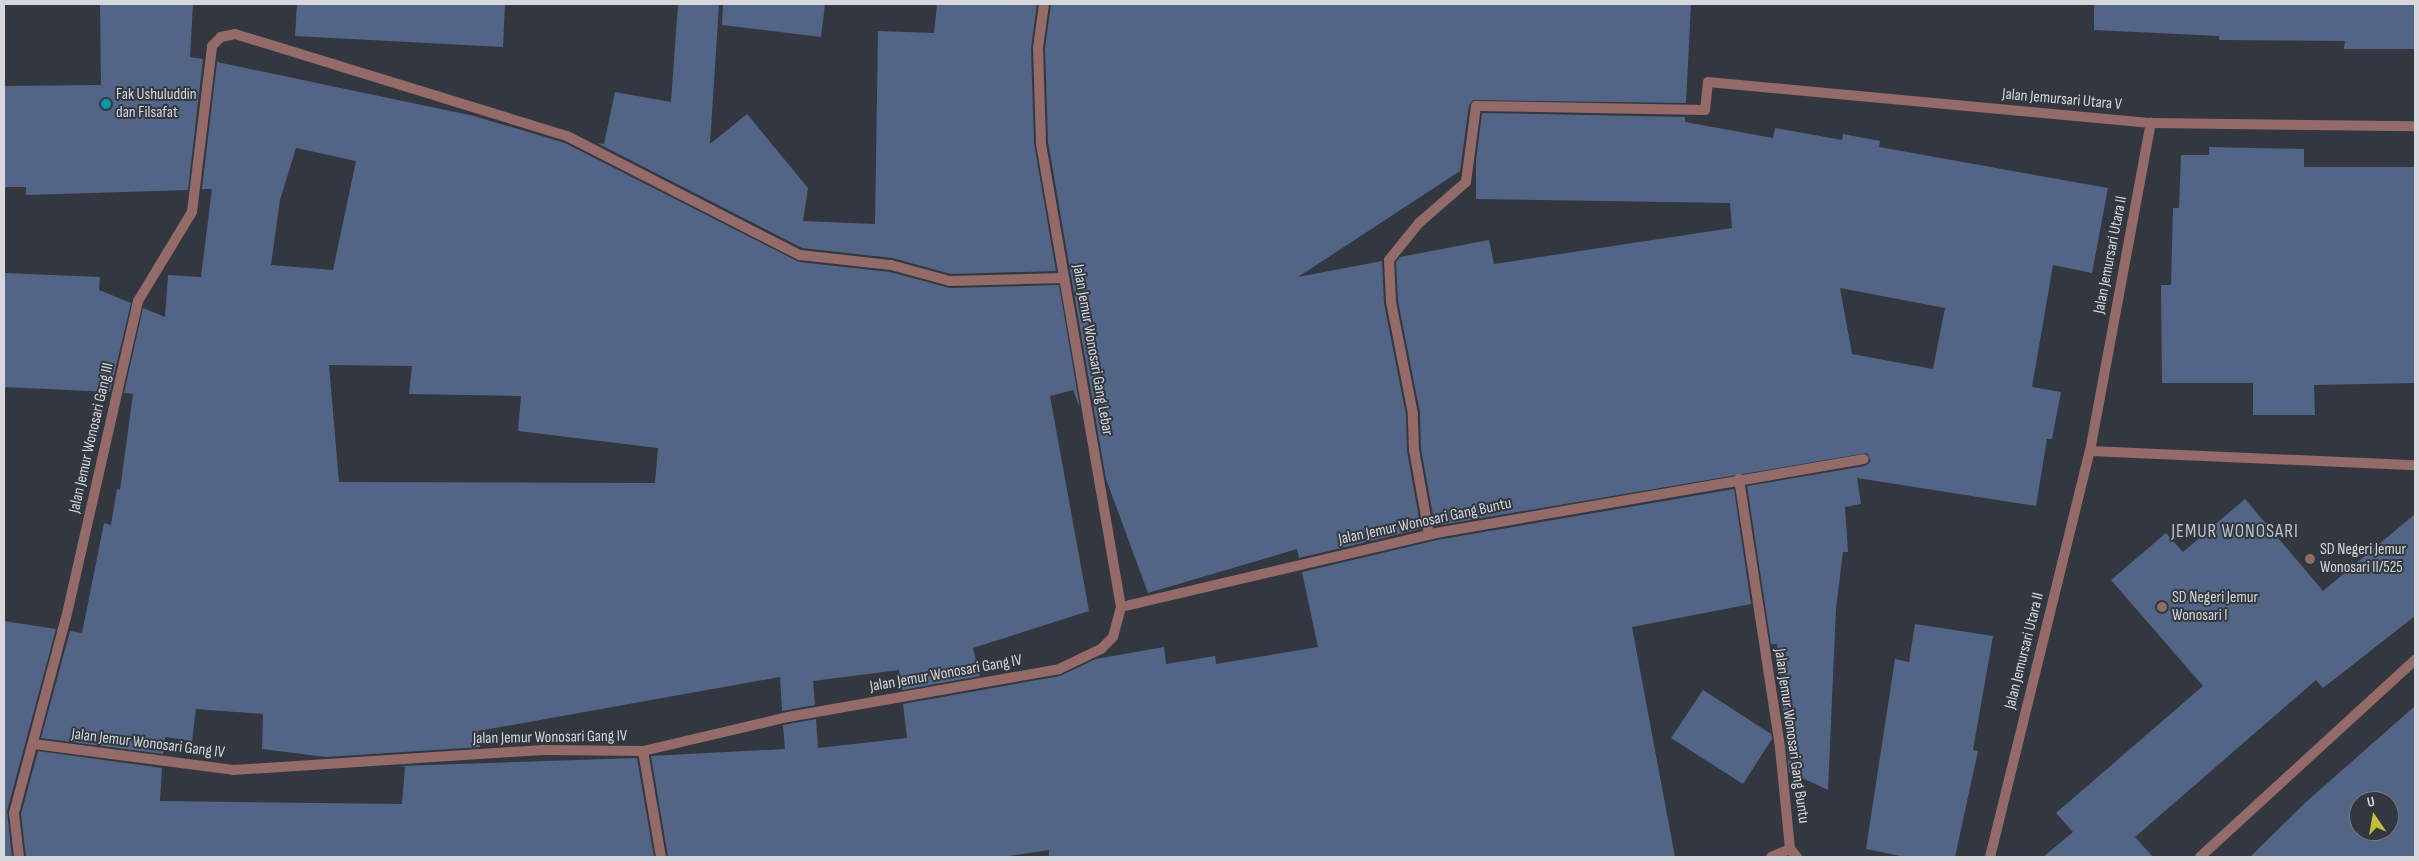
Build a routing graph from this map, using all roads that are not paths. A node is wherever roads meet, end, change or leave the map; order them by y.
1 (1044, 4) edge
2 (2151, 123) junction
3 (2415, 126) edge
4 (1064, 278) junction
5 (2090, 451) junction
6 (1864, 459) dead end
7 (2415, 465) edge
8 (1739, 479) junction
9 (1429, 534) junction
10 (1120, 608) junction
11 (2415, 660) edge
12 (1059, 669) joint
13 (34, 744) junction
14 (643, 751) junction
15 (1794, 853) edge
16 (19, 857) edge
17 (660, 857) edge
18 (1771, 857) edge
19 (1990, 857) edge
20 (2200, 857) edge

1 - 4 street, Jalan Jemur Wonosari Gang Lebar
2 - 3 street, Jalan Jemursari Utara V
2 - 5 street, Jalan Jemursari Utara II
2 - 9 street, Jalan Jemursari Utara V
4 - 10 street, Jalan Jemur Wonosari Gang Lebar
4 - 13 street, Jalan Jemur Wonosari Gang III
5 - 7 street
5 - 19 street, Jalan Jemursari Utara II
6 - 8 street, Jalan Jemur Wonosari Gang Buntu
8 - 9 street, Jalan Jemur Wonosari Gang Buntu
8 - 15 street, Jalan Jemur Wonosari Gang Buntu
9 - 10 street, Jalan Jemur Wonosari Gang Buntu
10 - 12 street, Jalan Jemur Wonosari Gang Lebar
11 - 20 street
12 - 14 street, Jalan Jemur Wonosari Gang IV
13 - 14 street, Jalan Jemur Wonosari Gang IV
13 - 16 street, Jalan Jemur Wonosari Gang III
14 - 17 street
15 - 18 street

